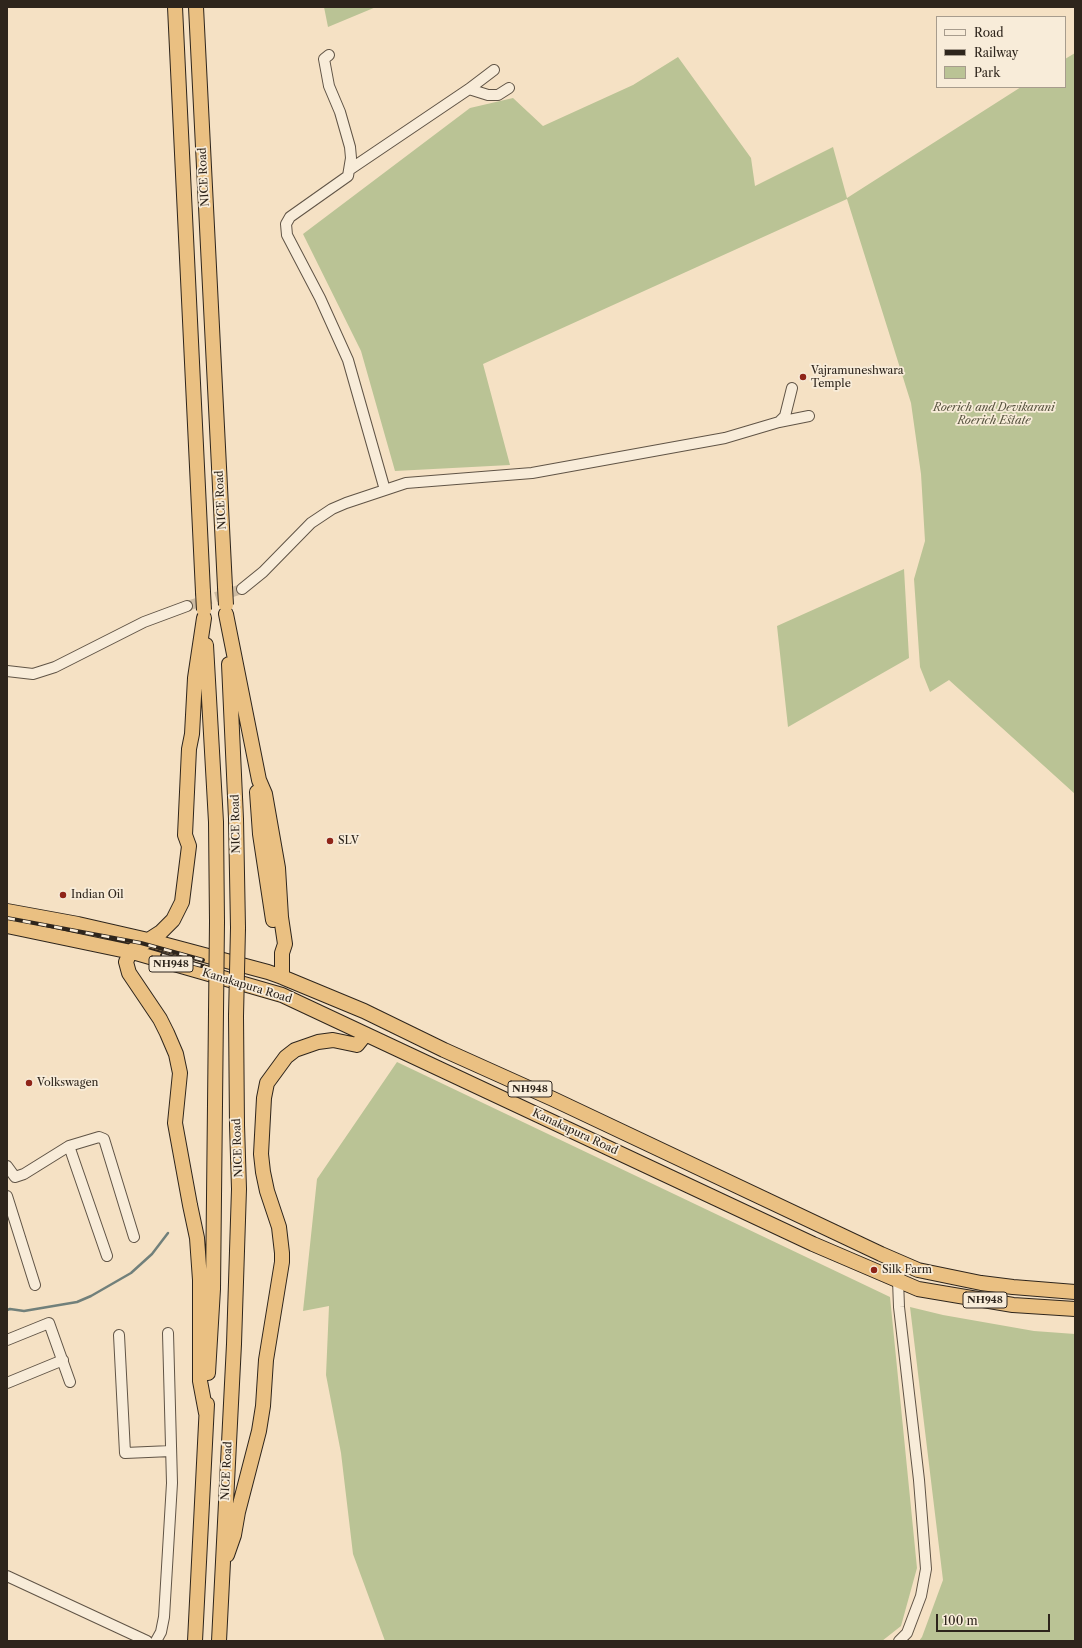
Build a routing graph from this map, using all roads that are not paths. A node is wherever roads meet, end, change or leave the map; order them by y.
1 (175, 7) edge
2 (196, 7) edge
3 (329, 55) dead end
4 (494, 70) dead end
5 (509, 88) dead end
6 (469, 89) junction
7 (349, 170) junction
8 (792, 388) dead end
9 (809, 416) dead end
10 (779, 422) junction
11 (385, 490) junction
12 (242, 589) tunnel mouth
13 (187, 606) tunnel mouth
14 (226, 610) junction
15 (204, 614) junction
16 (7, 671) edge
17 (7, 911) edge
18 (7, 926) edge
19 (148, 940) junction
20 (130, 952) junction
21 (282, 977) junction
22 (365, 1034) junction
23 (458, 1056) junction
24 (451, 1074) junction
25 (69, 1146) junction
26 (7, 1166) edge
27 (11, 1179) edge
28 (7, 1196) edge
29 (134, 1237) dead end
30 (107, 1256) dead end
31 (902, 1262) junction
32 (898, 1280) junction
33 (35, 1285) dead end
34 (1075, 1292) edge
35 (1075, 1309) edge
36 (168, 1334) dead end
37 (119, 1335) dead end
38 (7, 1340) edge
39 (63, 1360) junction
40 (70, 1382) dead end
41 (7, 1383) edge
42 (206, 1414) junction
43 (171, 1451) junction
44 (221, 1568) junction
45 (7, 1576) edge
46 (195, 1639) edge
47 (147, 1641) edge
48 (156, 1641) edge
49 (219, 1641) edge
50 (899, 1641) edge

1 - 15 highway, NICE Road, bridge
2 - 14 highway, NICE Road, bridge
3 - 7 street
4 - 6 street
5 - 6 street
6 - 7 street
7 - 11 street
8 - 10 street
9 - 10 street
10 - 11 street
11 - 12 street
13 - 16 street
14 - 21 highway
14 - 44 highway, NICE Road, bridge
15 - 19 highway
15 - 42 highway, NICE Road, bridge
17 - 19 highway, Kanakapura Road
18 - 20 highway, Kanakapura Road / NH948
19 - 20 highway
19 - 21 highway, Kanakapura Road / NH948
20 - 22 highway, Kanakapura Road / NH948
20 - 42 highway
21 - 23 highway, Kanakapura Road / NH948
22 - 24 highway, Kanakapura Road / NH948
22 - 44 highway
23 - 24 highway
23 - 31 highway, Kanakapura Road / NH948
24 - 32 highway, Kanakapura Road / NH948
25 - 27 street
25 - 29 street
25 - 30 street
26 - 27 street
28 - 33 street
31 - 32 street
31 - 34 highway, Kanakapura Road / NH948
32 - 35 highway, Kanakapura Road / NH948
32 - 50 street
36 - 43 street
37 - 43 street
38 - 39 street
39 - 40 street
39 - 41 street
42 - 46 highway, NICE Road
43 - 48 street
44 - 49 highway, NICE Road
45 - 47 street

